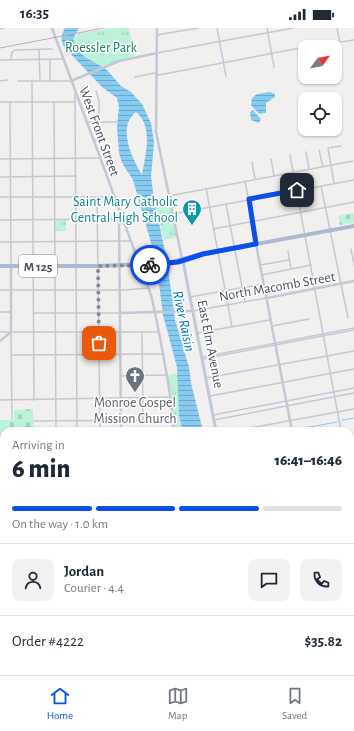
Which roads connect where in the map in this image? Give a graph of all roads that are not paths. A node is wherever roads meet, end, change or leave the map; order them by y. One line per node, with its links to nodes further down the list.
1 (4, 28): 9 (street)
2 (52, 28): 21 (street, West Front Street)
3 (157, 28): 11 (street)
4 (198, 28): 11 (street)
5 (217, 28): 14 (street)
6 (267, 28): 10 (street)
7 (293, 28): 10 (street)
8 (337, 28): 12 (street)
9 (0, 29)
10 (268, 33): 14 (street); 20 (street)
11 (157, 36): 19 (street)
12 (339, 40)
13 (354, 40): 15 (street)
14 (220, 42): 19 (street); 26 (street)
15 (342, 43)
16 (52, 49): 18 (street)
17 (298, 49): 20 (street)
18 (39, 50): 23 (street); 24 (street)
19 (157, 54): 28 (street); 37 (street)
20 (272, 54): 26 (street); 27 (street)
21 (63, 59): 25 (street); 37 (street, West Front Street)
22 (0, 60): 23 (street)
23 (10, 60): 24 (street)
24 (40, 60): 25 (street); 33 (street)
25 (50, 60): 34 (street)
26 (224, 63): 28 (street); 29 (street)
27 (274, 67)
28 (157, 75): 30 (street); 81 (street)
29 (226, 76)
30 (135, 77)
31 (8, 80): 35 (street)
32 (32, 80): 33 (street); 36 (street); 42 (street)
33 (40, 80): 34 (street)
34 (50, 80): 37 (street)
35 (0, 81)
36 (18, 81)
37 (71, 81): 39 (street, West Front Street)
38 (96, 91): 47 (street)
39 (75, 93): 44 (street); 45 (street, West Front Street)
40 (0, 102): 41 (street)
41 (10, 102): 42 (street); 55 (street)
42 (32, 102): 43 (street); 56 (street)
43 (54, 102): 44 (street); 57 (street)
44 (75, 103): 45 (street); 58 (street)
45 (79, 103): 46 (street, West Front Street)
46 (86, 122): 47 (street); 49 (street, West Front Street)
47 (98, 122): 48 (street); 49 (street)
48 (117, 122)
49 (92, 140): 59 (street, West Front Street)
50 (341, 146): 63 (street)
51 (319, 150): 64 (street)
52 (306, 152): 65 (street)
53 (290, 155): 66 (street)
54 (0, 158): 55 (street)
55 (11, 158): 56 (street); 70 (street)
56 (32, 158): 57 (street); 71 (street)
57 (54, 158): 58 (street); 72 (street)
58 (76, 158): 59 (street); 67 (street)
59 (99, 158): 80 (street, West Front Street)
60 (271, 159): 68 (street)
61 (353, 161): 63 (street)
62 (252, 162): 73 (street)
63 (331, 165): 64 (street); 76 (street)
64 (323, 167): 65 (street)
65 (309, 169): 66 (street)
66 (293, 172): 68 (street); 79 (street)
67 (76, 176): 72 (street); 84 (street)
68 (274, 176): 73 (street)
69 (0, 177): 70 (street)
70 (11, 177): 71 (street); 83 (street)
71 (33, 177): 72 (street); 86 (street)
72 (54, 177): 87 (street)
73 (255, 180): 75 (street)
74 (354, 180): 76 (street)
75 (245, 181): 78 (street); 88 (street)
76 (334, 184): 77 (street)
77 (321, 186): 79 (street); 92 (street)
78 (206, 188): 81 (street); 91 (street)
79 (297, 190): 88 (street); 93 (street)
80 (113, 196): 85 (street); 94 (street, West Front Street)
81 (169, 196): 95 (street)
82 (0, 197): 83 (street)
83 (12, 197): 86 (street); 97 (street)
84 (77, 197): 85 (street); 87 (street); 100 (street)
85 (97, 197): 101 (street)
86 (33, 198): 87 (street); 98 (street)
87 (54, 198): 99 (street)
88 (249, 199): 90 (street); 103 (street)
89 (354, 202): 92 (street)
90 (226, 204): 91 (street); 105 (street)
91 (209, 207): 95 (street); 107 (street)
92 (326, 208): 93 (street); 108 (street)
93 (301, 212): 103 (street); 109 (street)
94 (119, 213): 102 (street); 104 (street, West Front Street)
95 (173, 214): 124 (street)
96 (0, 220): 97 (street)
97 (11, 220): 98 (street); 112 (street)
98 (33, 220): 99 (street); 113 (street)
99 (54, 220): 100 (street); 114 (street)
100 (76, 220): 101 (street); 115 (street)
101 (97, 220): 102 (street); 116 (street)
102 (120, 220): 104 (street); 117 (street)
103 (252, 222): 105 (street); 118 (street)
104 (123, 224): 110 (street, West Front Street)
105 (230, 226): 107 (street); 119 (street)
106 (354, 226): 108 (main road)
107 (214, 229): 121 (street)
108 (330, 230): 109 (main road); 140 (street)
109 (305, 235): 118 (main road); 135 (street)
110 (130, 241): 117 (street); 125 (street, West Front Street)
111 (0, 242): 112 (street)
112 (11, 242): 113 (street); 129 (street)
113 (33, 242): 114 (street); 130 (street)
114 (54, 242): 115 (street); 131 (street)
115 (76, 242): 116 (street); 132 (street)
116 (97, 242): 117 (street); 133 (street)
117 (120, 242): 134 (street)
118 (256, 244): 119 (main road); 127 (street)
119 (235, 248): 121 (main road); 141 (street)
120 (351, 249): 126 (street)
121 (218, 251): 124 (main road); 151 (street)
122 (288, 251): 123 (street)
123 (289, 260): 127 (street); 136 (street)
124 (183, 261): 125 (main road, M 125); 152 (main road, East Elm Avenue)
125 (138, 264): 134 (main road, M 125); 142 (street, West Front Street)
126 (354, 264)
127 (260, 265): 137 (street)
128 (0, 266): 129 (main road, M 125)
129 (11, 266): 130 (main road, M 125); 145 (street)
130 (33, 266): 131 (main road, M 125); 146 (street)
131 (55, 266): 132 (main road, M 125); 147 (street)
132 (76, 266): 133 (main road, M 125); 148 (street)
133 (98, 266): 134 (main road, M 125); 149 (street)
134 (119, 266): 150 (street)
135 (311, 266): 136 (street); 143 (street)
136 (291, 269): 137 (street)
137 (262, 274): 139 (street)
138 (354, 281): 140 (street, North Macomb Street)
139 (264, 284): 141 (street); 153 (street)
140 (341, 284): 143 (street, North Macomb Street); 165 (street)
141 (242, 287): 151 (street); 154 (street)
142 (148, 288): 150 (street); 159 (street, West Front Street)
143 (315, 289): 153 (street, North Macomb Street); 181 (street)
144 (0, 290): 145 (street)
145 (11, 290): 146 (street); 158 (street)
146 (33, 290): 147 (street); 160 (street)
147 (54, 290): 148 (street); 161 (street)
148 (76, 290): 149 (street); 162 (street)
149 (98, 290): 150 (street); 163 (street)
150 (120, 290): 164 (street)
151 (224, 290): 152 (street); 155 (street)
152 (190, 296): 156 (main road, East Elm Avenue)
153 (266, 298): 154 (street, North Macomb Street); 167 (street)
154 (245, 302): 155 (street, North Macomb Street)
155 (228, 305): 156 (street, North Macomb Street); 169 (street)
156 (193, 311): 159 (street, North Macomb Street); 180 (main road, East Elm Avenue)
157 (0, 312): 158 (street)
158 (11, 312): 172 (street)
159 (156, 312): 164 (street, North Macomb Street); 178 (street, West Front Street)
160 (34, 313): 161 (street); 173 (street)
161 (55, 313): 162 (street); 179 (street)
162 (76, 313): 163 (street); 174 (street)
163 (98, 313): 164 (street); 175 (street)
164 (120, 313): 176 (street)
165 (348, 318)
166 (309, 319): 168 (street)
167 (271, 320): 168 (street); 169 (street)
168 (272, 326): 183 (street)
169 (232, 327): 180 (street)
170 (354, 329): 181 (street)
171 (0, 332): 172 (street)
172 (11, 332): 173 (street); 182 (street); 185 (street)
173 (34, 332): 179 (street); 191 (street)
174 (76, 332): 175 (street); 179 (street); 192 (street)
175 (99, 332): 176 (street); 187 (street)
176 (120, 332): 177 (street); 188 (street)
177 (142, 332): 178 (street); 189 (street)
178 (160, 332): 190 (street, West Front Street)
179 (55, 333): 186 (street)
180 (197, 334): 194 (main road, East Elm Avenue)
181 (324, 335): 183 (street); 193 (street)
182 (0, 341)
183 (275, 344): 194 (street); 195 (street)
184 (354, 350): 193 (street)
185 (12, 354): 191 (street); 216 (street)
186 (55, 354): 191 (street); 192 (street); 213 (street)
187 (99, 354): 188 (street); 192 (street); 210 (street)
188 (120, 354): 189 (street); 199 (street)
189 (143, 354): 190 (street); 200 (street)
190 (163, 354): 198 (street, West Front Street)
191 (34, 355): 217 (street)
192 (77, 355): 214 (street)
193 (328, 355): 195 (street); 197 (street)
194 (202, 358): 201 (main road, East Elm Avenue)
195 (279, 365): 201 (street); 202 (street)
196 (354, 369): 197 (street)
197 (331, 373): 202 (street); 204 (street)
198 (167, 375): 200 (street); 208 (street, West Front Street)
199 (120, 376): 200 (street); 211 (street)
200 (143, 376): 212 (street)
201 (206, 378): 206 (main road, East Elm Avenue)
202 (283, 383): 206 (street); 218 (street)
203 (354, 388): 204 (street)
204 (335, 392): 207 (street); 209 (street)
205 (354, 393): 207 (street)
206 (210, 396): 226 (main road, East Elm Avenue)
207 (336, 396): 219 (street); 225 (street)
208 (170, 397): 212 (street); 231 (street, West Front Street)
209 (310, 397): 218 (street); 219 (street)
210 (99, 398): 211 (street); 214 (street); 236 (street)
211 (121, 398): 212 (street); 229 (street)
212 (143, 398): 230 (street)
213 (55, 399): 214 (street); 217 (street); 234 (street)
214 (77, 399): 235 (street)
215 (0, 400): 216 (street)
216 (12, 400): 217 (street); 228 (street)
217 (34, 400)
218 (286, 401): 220 (street); 221 (street)
219 (311, 401): 221 (street)
220 (259, 406): 223 (street); 224 (street)
221 (287, 406): 224 (street); 237 (street)
222 (354, 409): 225 (street)
223 (235, 411): 226 (street); 227 (street)
224 (260, 411): 227 (street)
225 (338, 412): 237 (street); 246 (street)
226 (213, 415): 232 (main road, East Elm Avenue)
227 (235, 416): 232 (street)
228 (12, 419)
229 (121, 420): 230 (street); 236 (street); 241 (street)
230 (143, 420): 231 (street)
231 (174, 420): 242 (street, West Front Street)
232 (214, 420): 243 (main road, East Elm Avenue)
233 (34, 421): 234 (street)
234 (56, 421): 235 (street); 238 (street)
235 (77, 421): 236 (street); 239 (street)
236 (100, 421): 240 (street)
237 (290, 421): 244 (street); 245 (street)
238 (56, 427)
239 (77, 427)
240 (100, 427)
241 (121, 427)
242 (173, 427)
243 (215, 427)
244 (256, 427)
245 (291, 427)
246 (341, 427)

